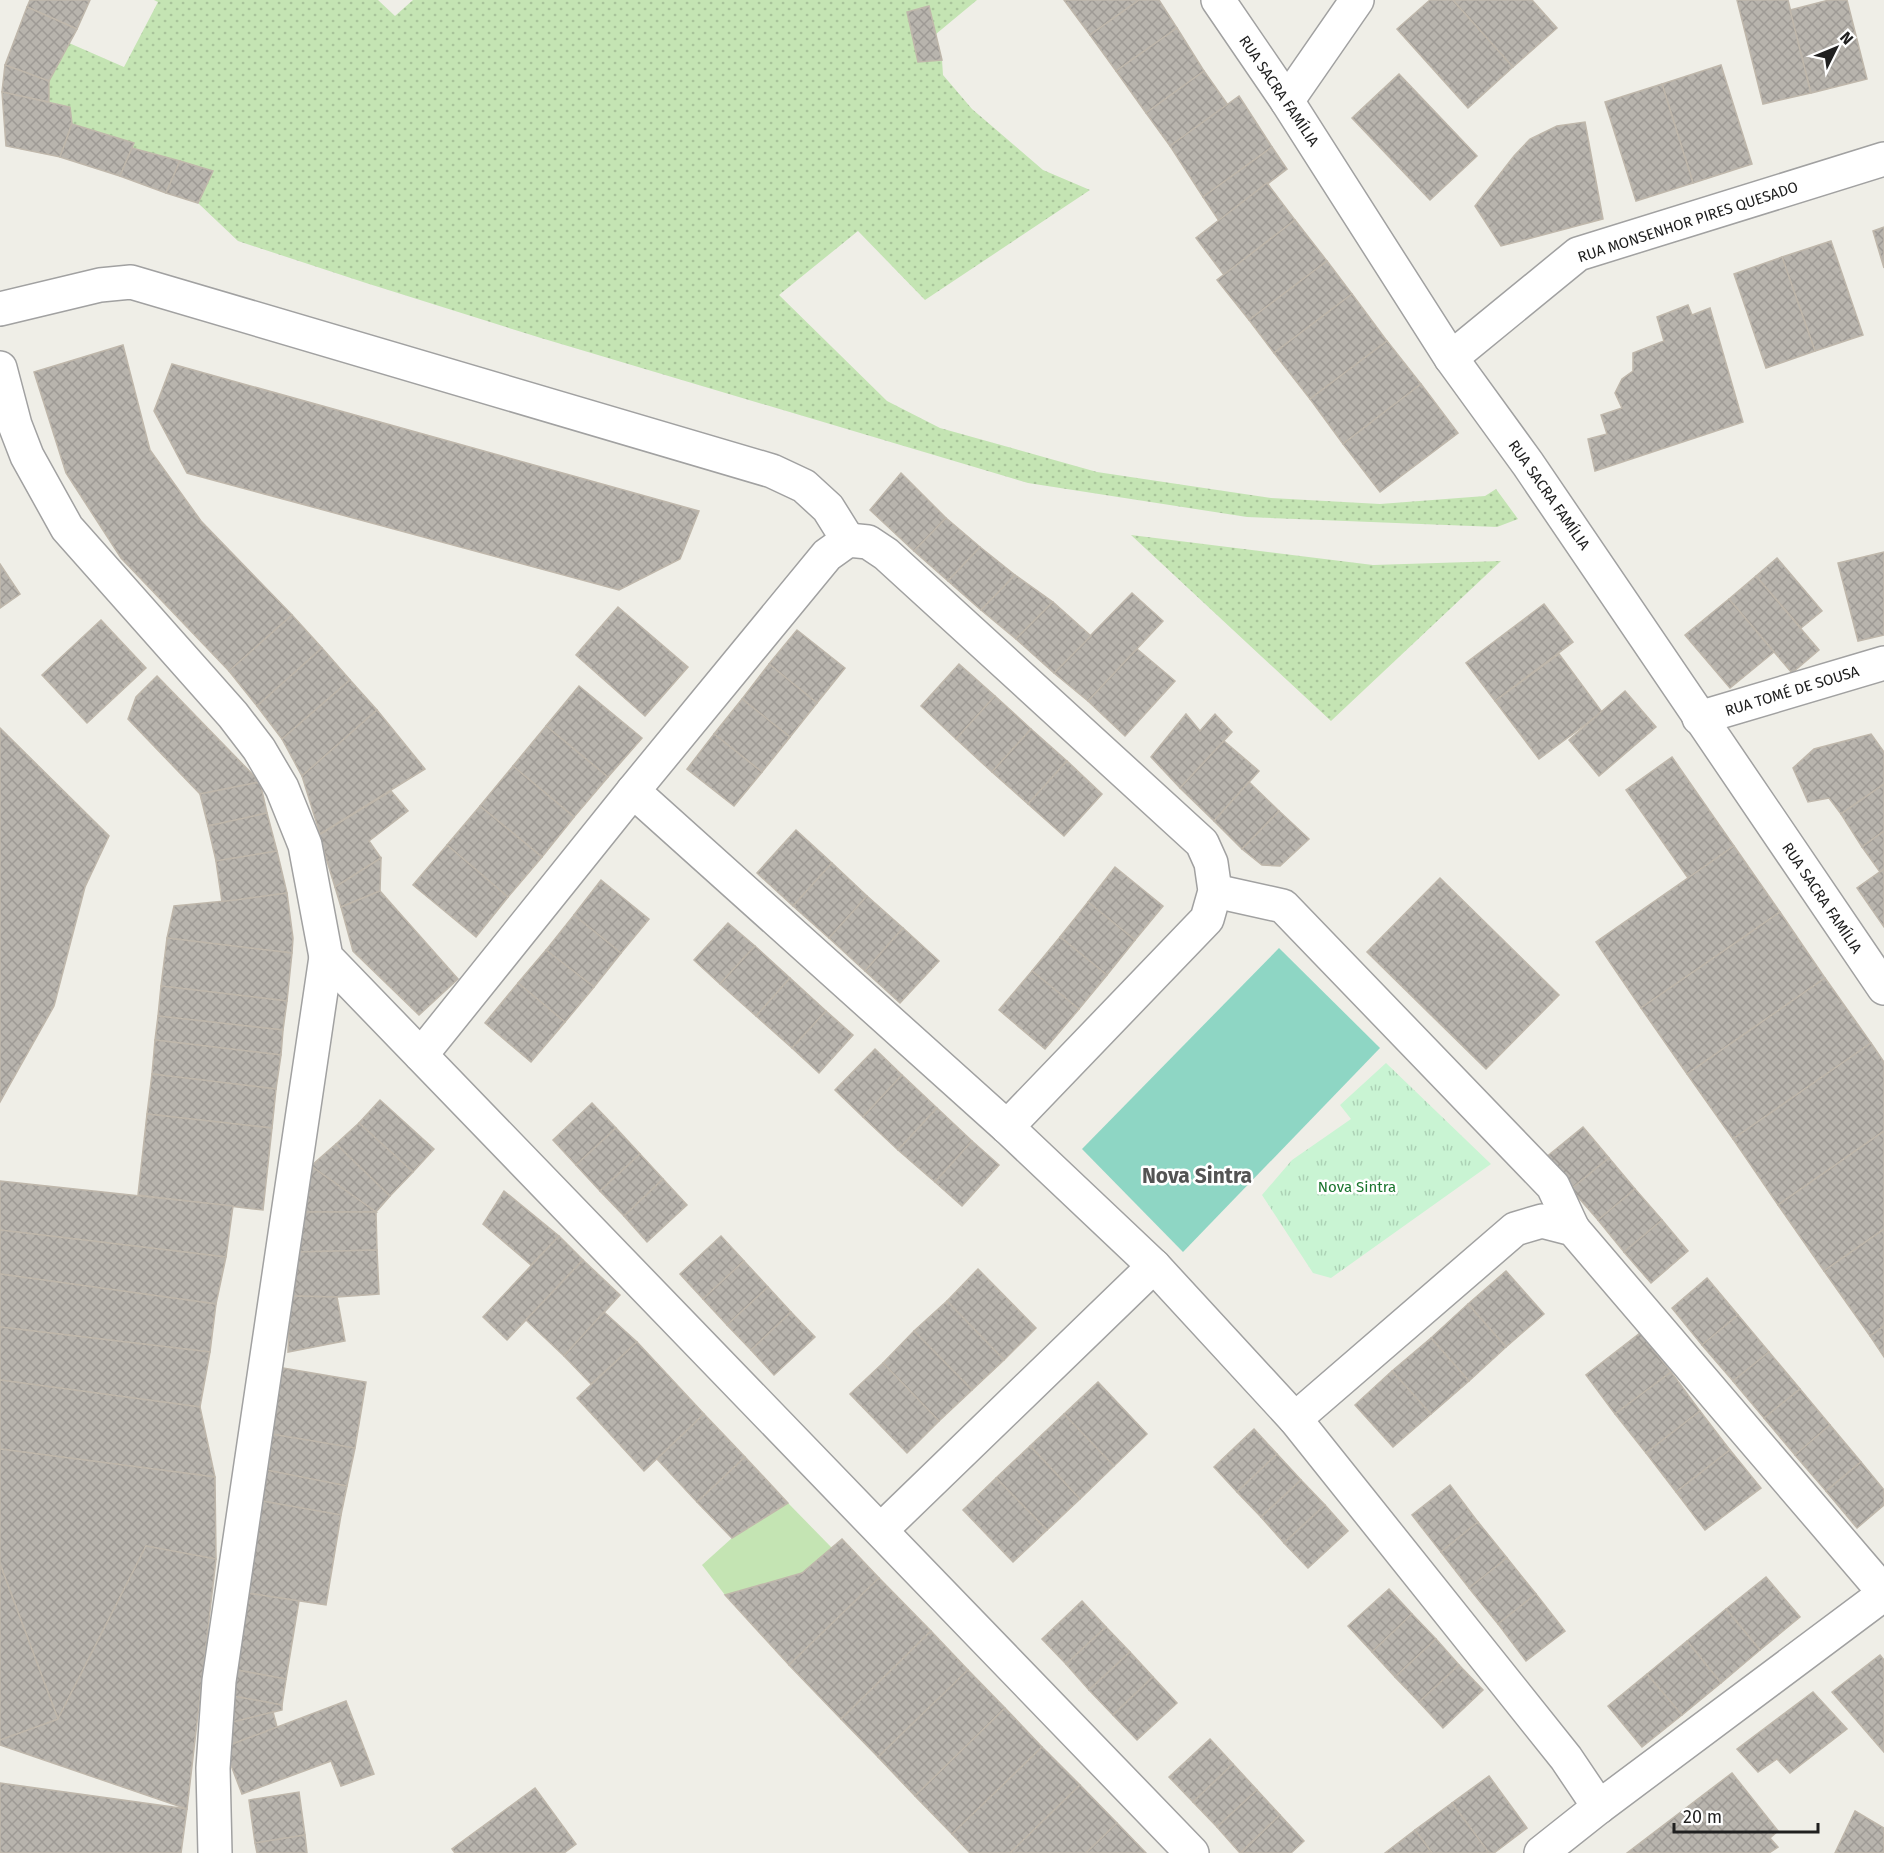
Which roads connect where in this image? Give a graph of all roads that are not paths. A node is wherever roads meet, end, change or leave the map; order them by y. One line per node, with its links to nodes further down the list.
1 (1218, 0): 3 (street, RUA SACRA FAMÍLIA)
2 (1357, 0): 3 (street)
3 (1287, 101): 6 (street, RUA SACRA FAMÍLIA)
4 (1884, 159): 6 (street, RUA MONSENHOR PIRES QUESADO)
5 (0, 309): 8 (street)
6 (1451, 358): 10 (street, RUA SACRA FAMÍLIA)
7 (2, 379): 13 (street)
8 (848, 540): 11 (street); 12 (street)
9 (1884, 663): 10 (street, RUA TOMÉ DE SOUSA)
10 (1700, 718): 14 (street, RUA SACRA FAMÍLIA)
11 (633, 791): 15 (street); 16 (street)
12 (1215, 891): 16 (street); 17 (street)
13 (327, 957): 15 (street); 23 (street)
14 (1884, 988)
15 (420, 1055): 20 (street)
16 (1007, 1128): 18 (street)
17 (1573, 1229): 19 (street); 21 (street)
18 (1154, 1266): 19 (street); 20 (street)
19 (1295, 1419): 22 (street)
20 (881, 1530): 24 (street)
21 (1884, 1593): 22 (street)
22 (1599, 1807): 25 (street)
23 (215, 1853)
24 (1192, 1853)
25 (1541, 1853)

